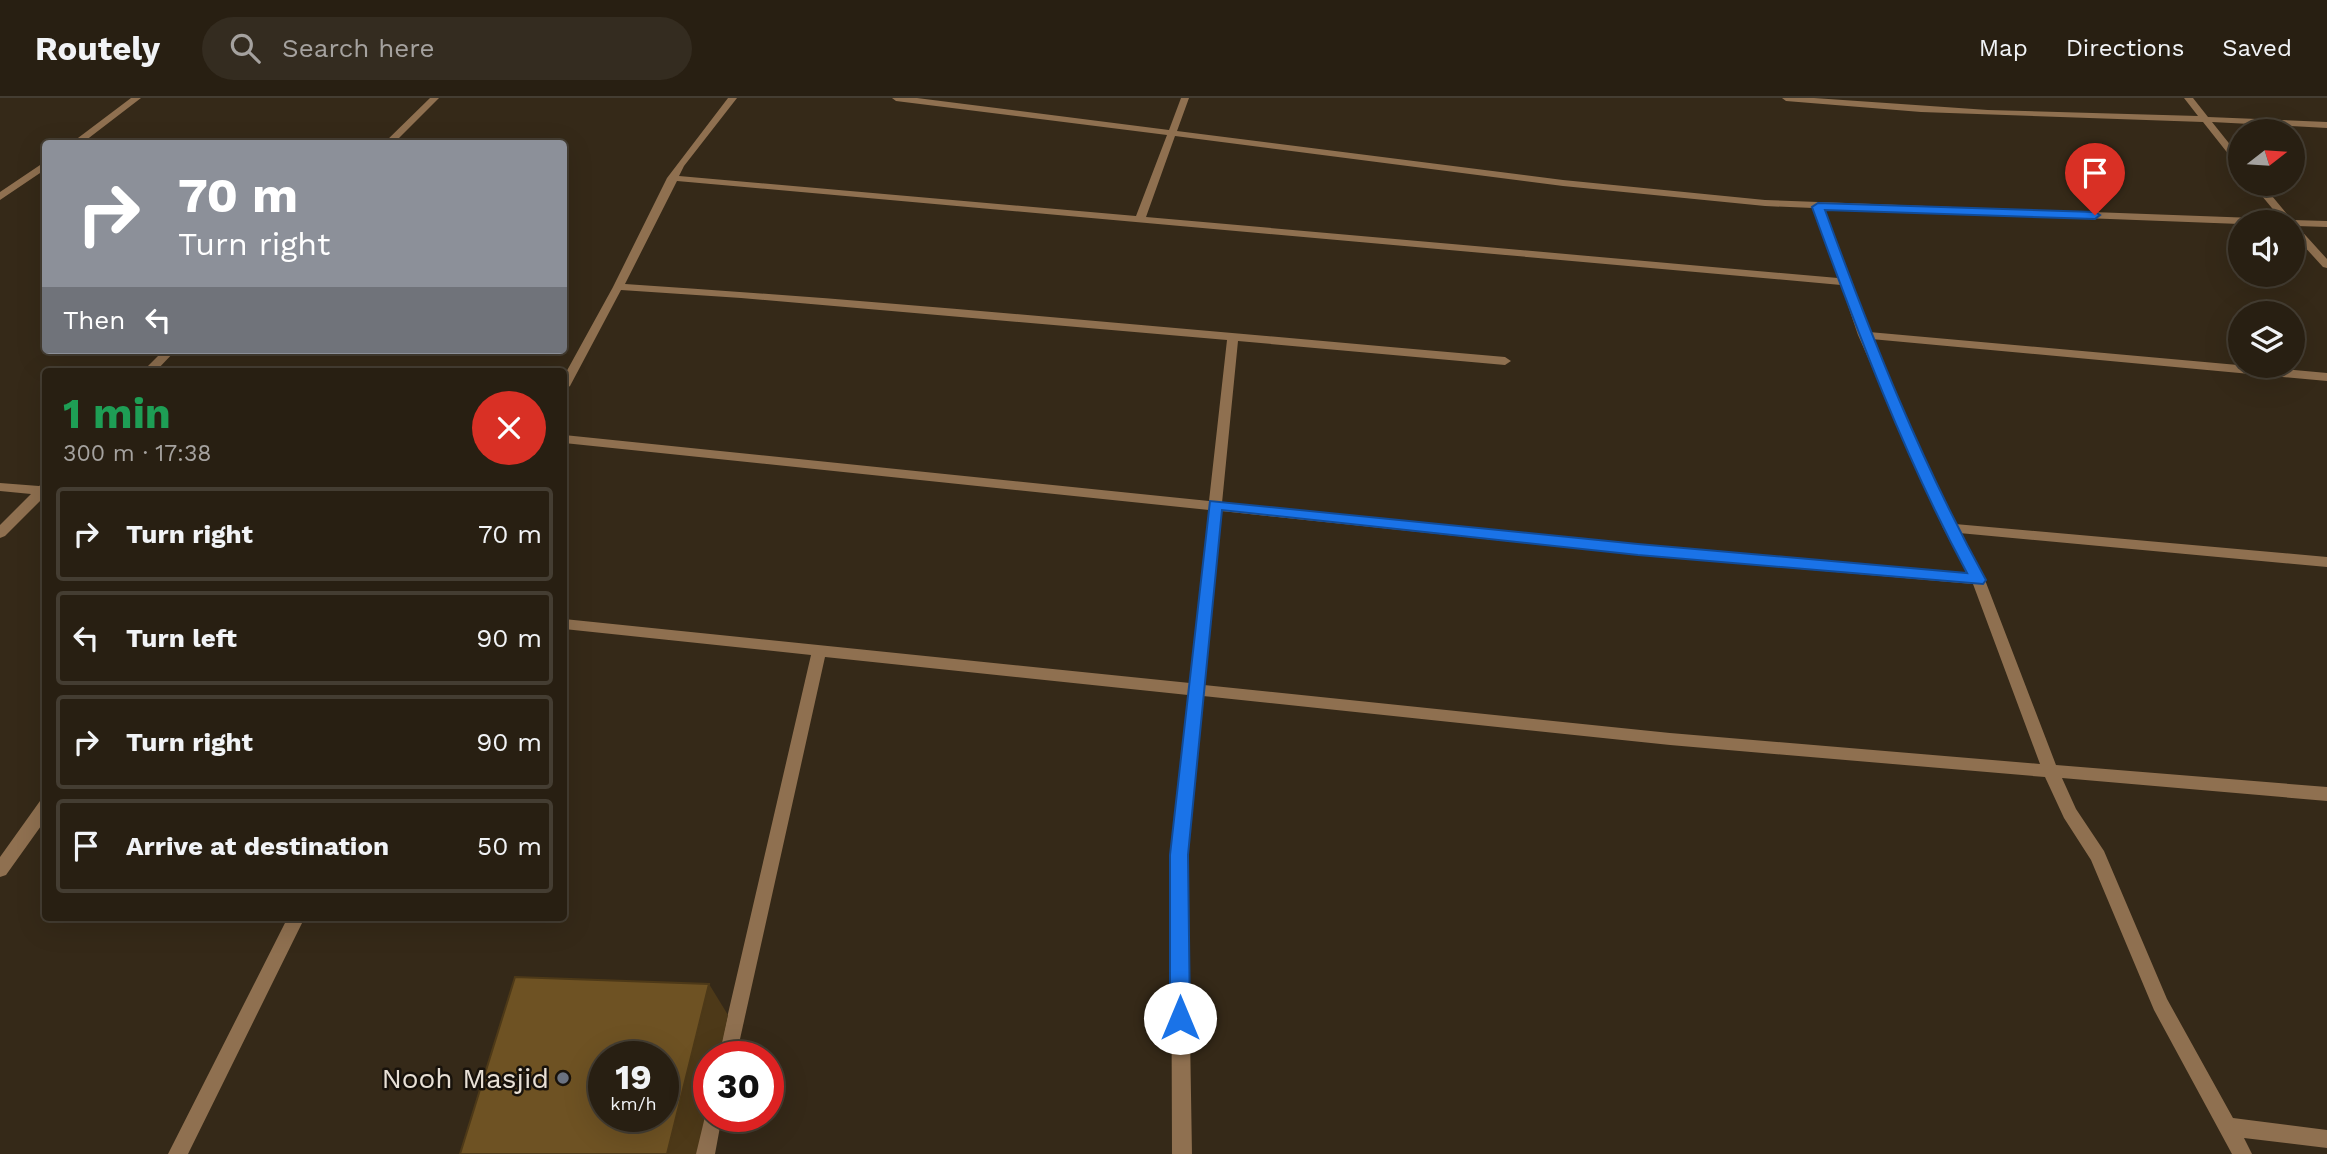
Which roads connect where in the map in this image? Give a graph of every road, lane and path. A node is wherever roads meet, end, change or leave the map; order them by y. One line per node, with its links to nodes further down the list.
1 (137, 98): 11 (street)
2 (435, 98): 12 (street)
3 (733, 98): 15 (street)
4 (896, 98): 10 (street)
5 (1185, 98): 10 (street)
6 (1786, 98): 8 (street)
7 (2188, 98): 8 (street)
8 (2202, 118): 9 (street); 13 (street)
9 (2327, 125)
10 (1171, 135): 18 (street); 20 (street)
11 (79, 140)
12 (391, 140)
13 (2228, 149)
14 (42, 167): 17 (street)
15 (672, 178): 20 (street); 27 (street)
16 (2267, 196): 19 (street)
17 (0, 197)
18 (1818, 207): 21 (street); 26 (street)
19 (2279, 210)
20 (1140, 219): 26 (street)
21 (2228, 221)
22 (2305, 223): 23 (street)
23 (2327, 223)
24 (2305, 240): 25 (street)
25 (2327, 265)
26 (1845, 282): 28 (street)
27 (618, 288): 29 (street); 34 (street)
28 (1864, 335): 33 (street); 40 (street)
29 (1233, 337): 31 (street); 39 (street)
30 (166, 354): 32 (street)
31 (1504, 361)
32 (152, 368)
33 (2327, 377)
34 (567, 381)
35 (567, 439): 39 (street)
36 (0, 487): 37 (street)
37 (42, 489)
38 (42, 491): 41 (street)
39 (1216, 504): 43 (street); 46 (street)
40 (1950, 528): 42 (street); 43 (street)
41 (0, 533)
42 (2327, 562)
43 (1978, 580): 47 (street)
44 (567, 624): 45 (street)
45 (819, 650): 46 (street); 52 (street)
46 (1196, 689): 47 (street); 58 (street)
47 (2050, 770): 48 (street); 53 (street)
48 (2327, 794)
49 (39, 824): 50 (street)
50 (0, 870)
51 (296, 921): 56 (street)
52 (731, 1041)
53 (2229, 1127): 55 (street); 59 (street)
54 (710, 1132): 57 (street)
55 (2327, 1139)
56 (178, 1154)
57 (705, 1154)
58 (1182, 1154)
59 (2242, 1154)

